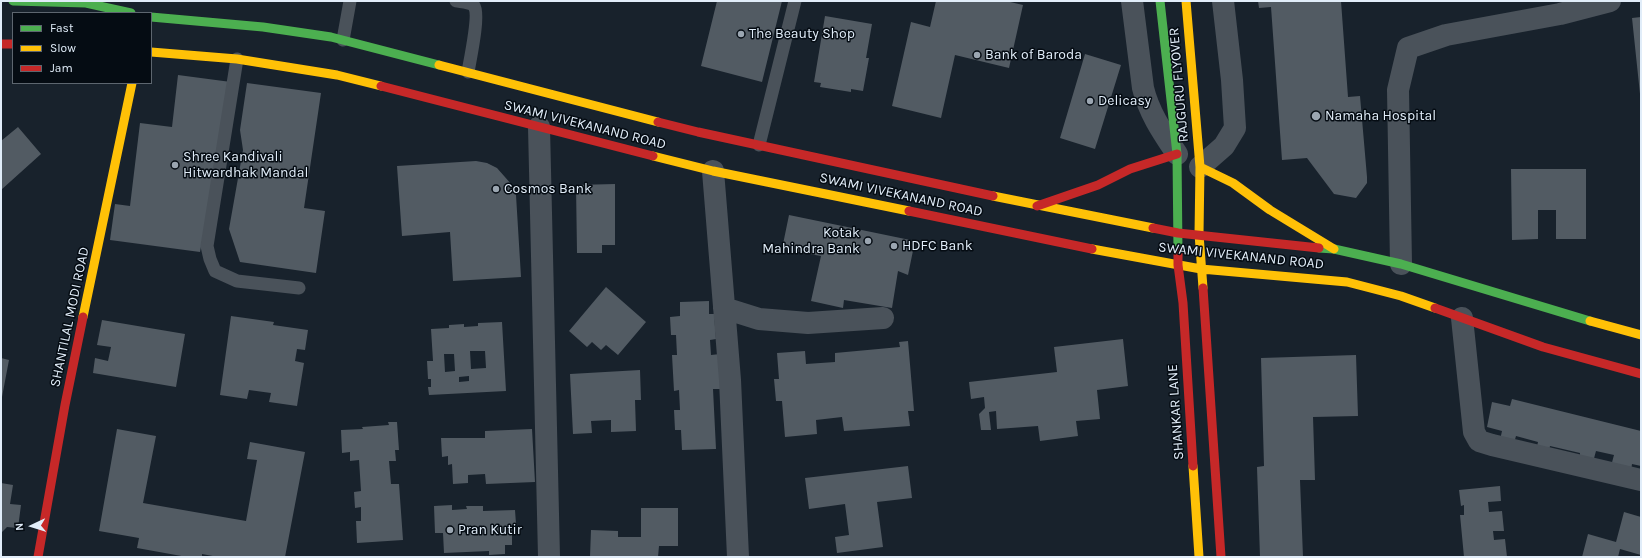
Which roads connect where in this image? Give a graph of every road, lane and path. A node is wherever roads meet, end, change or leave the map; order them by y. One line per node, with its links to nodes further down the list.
1 (13, 1): 10 (main road)
2 (350, 1): 13 (lane)
3 (456, 1): 18 (lane)
4 (794, 1): 21 (lane)
5 (1132, 1): 22 (street)
6 (1160, 1): 22 (main road, RAJGURU FLYOVER)
7 (1186, 1): 23 (main road, RAJGURU FLYOVER)
8 (1223, 1): 23 (street)
9 (1610, 1): 29 (street)
10 (86, 2): 11 (main road)
11 (128, 12)
12 (152, 17): 13 (main road, SWAMI VIVEKANAND ROAD)
13 (343, 40): 18 (main road, SWAMI VIVEKANAND ROAD)
14 (1, 44): 15 (main road)
15 (12, 44)
16 (152, 52): 17 (main road, SWAMI VIVEKANAND ROAD)
17 (237, 59): 20 (main road, SWAMI VIVEKANAND ROAD); 32 (lane)
18 (468, 72): 21 (main road, SWAMI VIVEKANAND ROAD)
19 (132, 84): 39 (main road, SHANTILAL MODI ROAD)
20 (539, 127): 24 (main road, SWAMI VIVEKANAND ROAD); 40 (street)
21 (759, 145): 25 (main road, SWAMI VIVEKANAND ROAD)
22 (1177, 154): 25 (main road); 26 (main road, RAJGURU FLYOVER)
23 (1200, 168): 27 (main road, RAJGURU FLYOVER); 28 (main road)
24 (713, 171): 30 (main road, SWAMI VIVEKANAND ROAD); 33 (street)
25 (1037, 206): 26 (main road, SWAMI VIVEKANAND ROAD)
26 (1178, 233): 27 (main road, SWAMI VIVEKANAND ROAD); 30 (main road, SHANKAR LANE)
27 (1199, 234): 28 (main road, SWAMI VIVEKANAND ROAD); 31 (main road, RAJGURU FLYOVER)
28 (1334, 249): 29 (main road, SWAMI VIVEKANAND ROAD)
29 (1401, 264): 36 (main road, SWAMI VIVEKANAND ROAD)
30 (1178, 265): 31 (main road, SWAMI VIVEKANAND ROAD); 42 (main road, SHANKAR LANE)
31 (1201, 269): 35 (main road, SWAMI VIVEKANAND ROAD); 43 (main road)
32 (299, 288)
33 (724, 308): 34 (street); 41 (street)
34 (883, 318)
35 (1462, 318): 37 (main road, SWAMI VIVEKANAND ROAD); 38 (street)
36 (1641, 335)
37 (1641, 374)
38 (1641, 480)
39 (38, 557)
40 (549, 557)
41 (738, 557)
42 (1199, 557)
43 (1221, 557)

